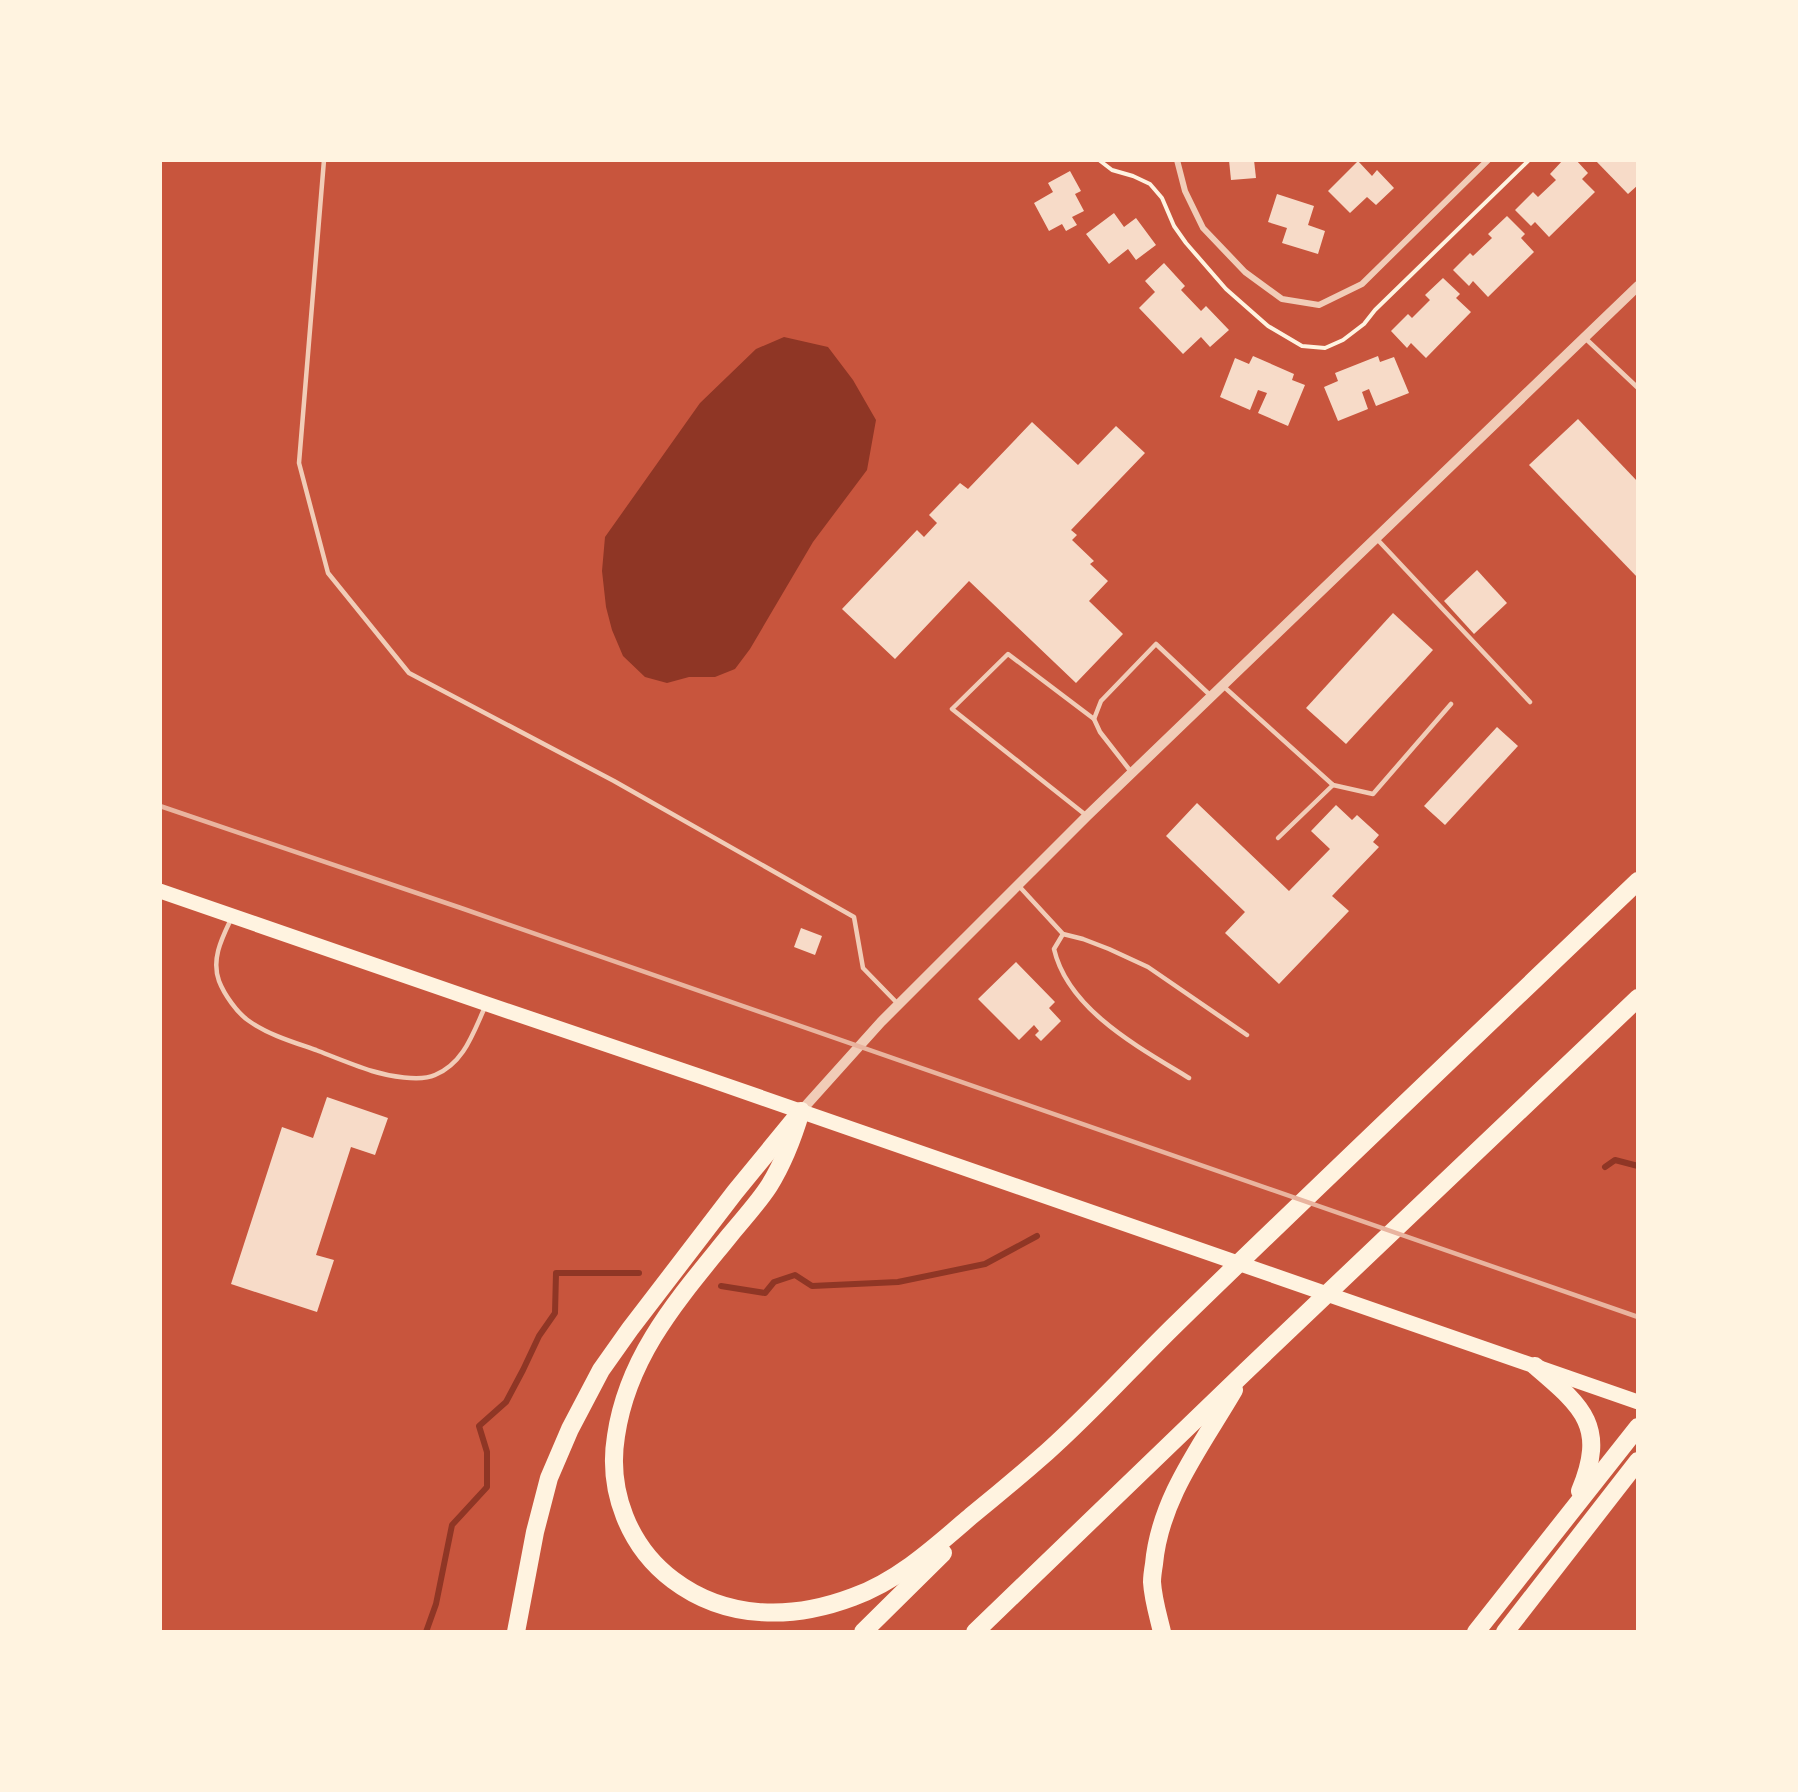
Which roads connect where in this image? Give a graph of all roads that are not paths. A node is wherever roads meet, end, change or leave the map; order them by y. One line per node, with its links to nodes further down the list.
1 (324, 160): 24 (lane)
2 (1177, 160): 3 (street)
3 (1488, 160)
4 (1638, 286): 5 (street)
5 (1584, 337): 6 (lane); 7 (street)
6 (1638, 388)
7 (1376, 538): 8 (street); 10 (lane)
8 (1222, 685): 9 (street); 14 (lane)
9 (1211, 696): 12 (lane); 13 (street)
10 (1530, 702)
11 (1451, 704): 14 (lane)
12 (1094, 719): 13 (lane); 15 (lane)
13 (1132, 773): 15 (street)
14 (1333, 785): 16 (lane)
15 (1087, 816): 18 (street)
16 (1278, 838)
17 (1638, 881): 32 (highway)
18 (1018, 885): 21 (lane); 24 (street)
19 (160, 891): 20 (main road)
20 (233, 916): 23 (main road); 23 (lane)
21 (1063, 934): 25 (lane); 26 (lane)
22 (1638, 998): 29 (highway)
23 (487, 1004): 27 (main road)
24 (899, 1005): 27 (street)
25 (1247, 1035)
26 (1189, 1078)
27 (801, 1111): 28 (main road); 32 (highway); 35 (highway)
28 (1535, 1366): 30 (main road); 34 (highway)
29 (1246, 1371): 37 (highway); 38 (highway)
30 (1638, 1402)
31 (1638, 1426): 34 (highway)
32 (1050, 1450): 36 (highway)
33 (1638, 1461): 40 (highway)
34 (1568, 1514): 39 (highway)
35 (516, 1632)
36 (863, 1632)
37 (975, 1632)
38 (1162, 1632)
39 (1476, 1632)
40 (1505, 1632)

